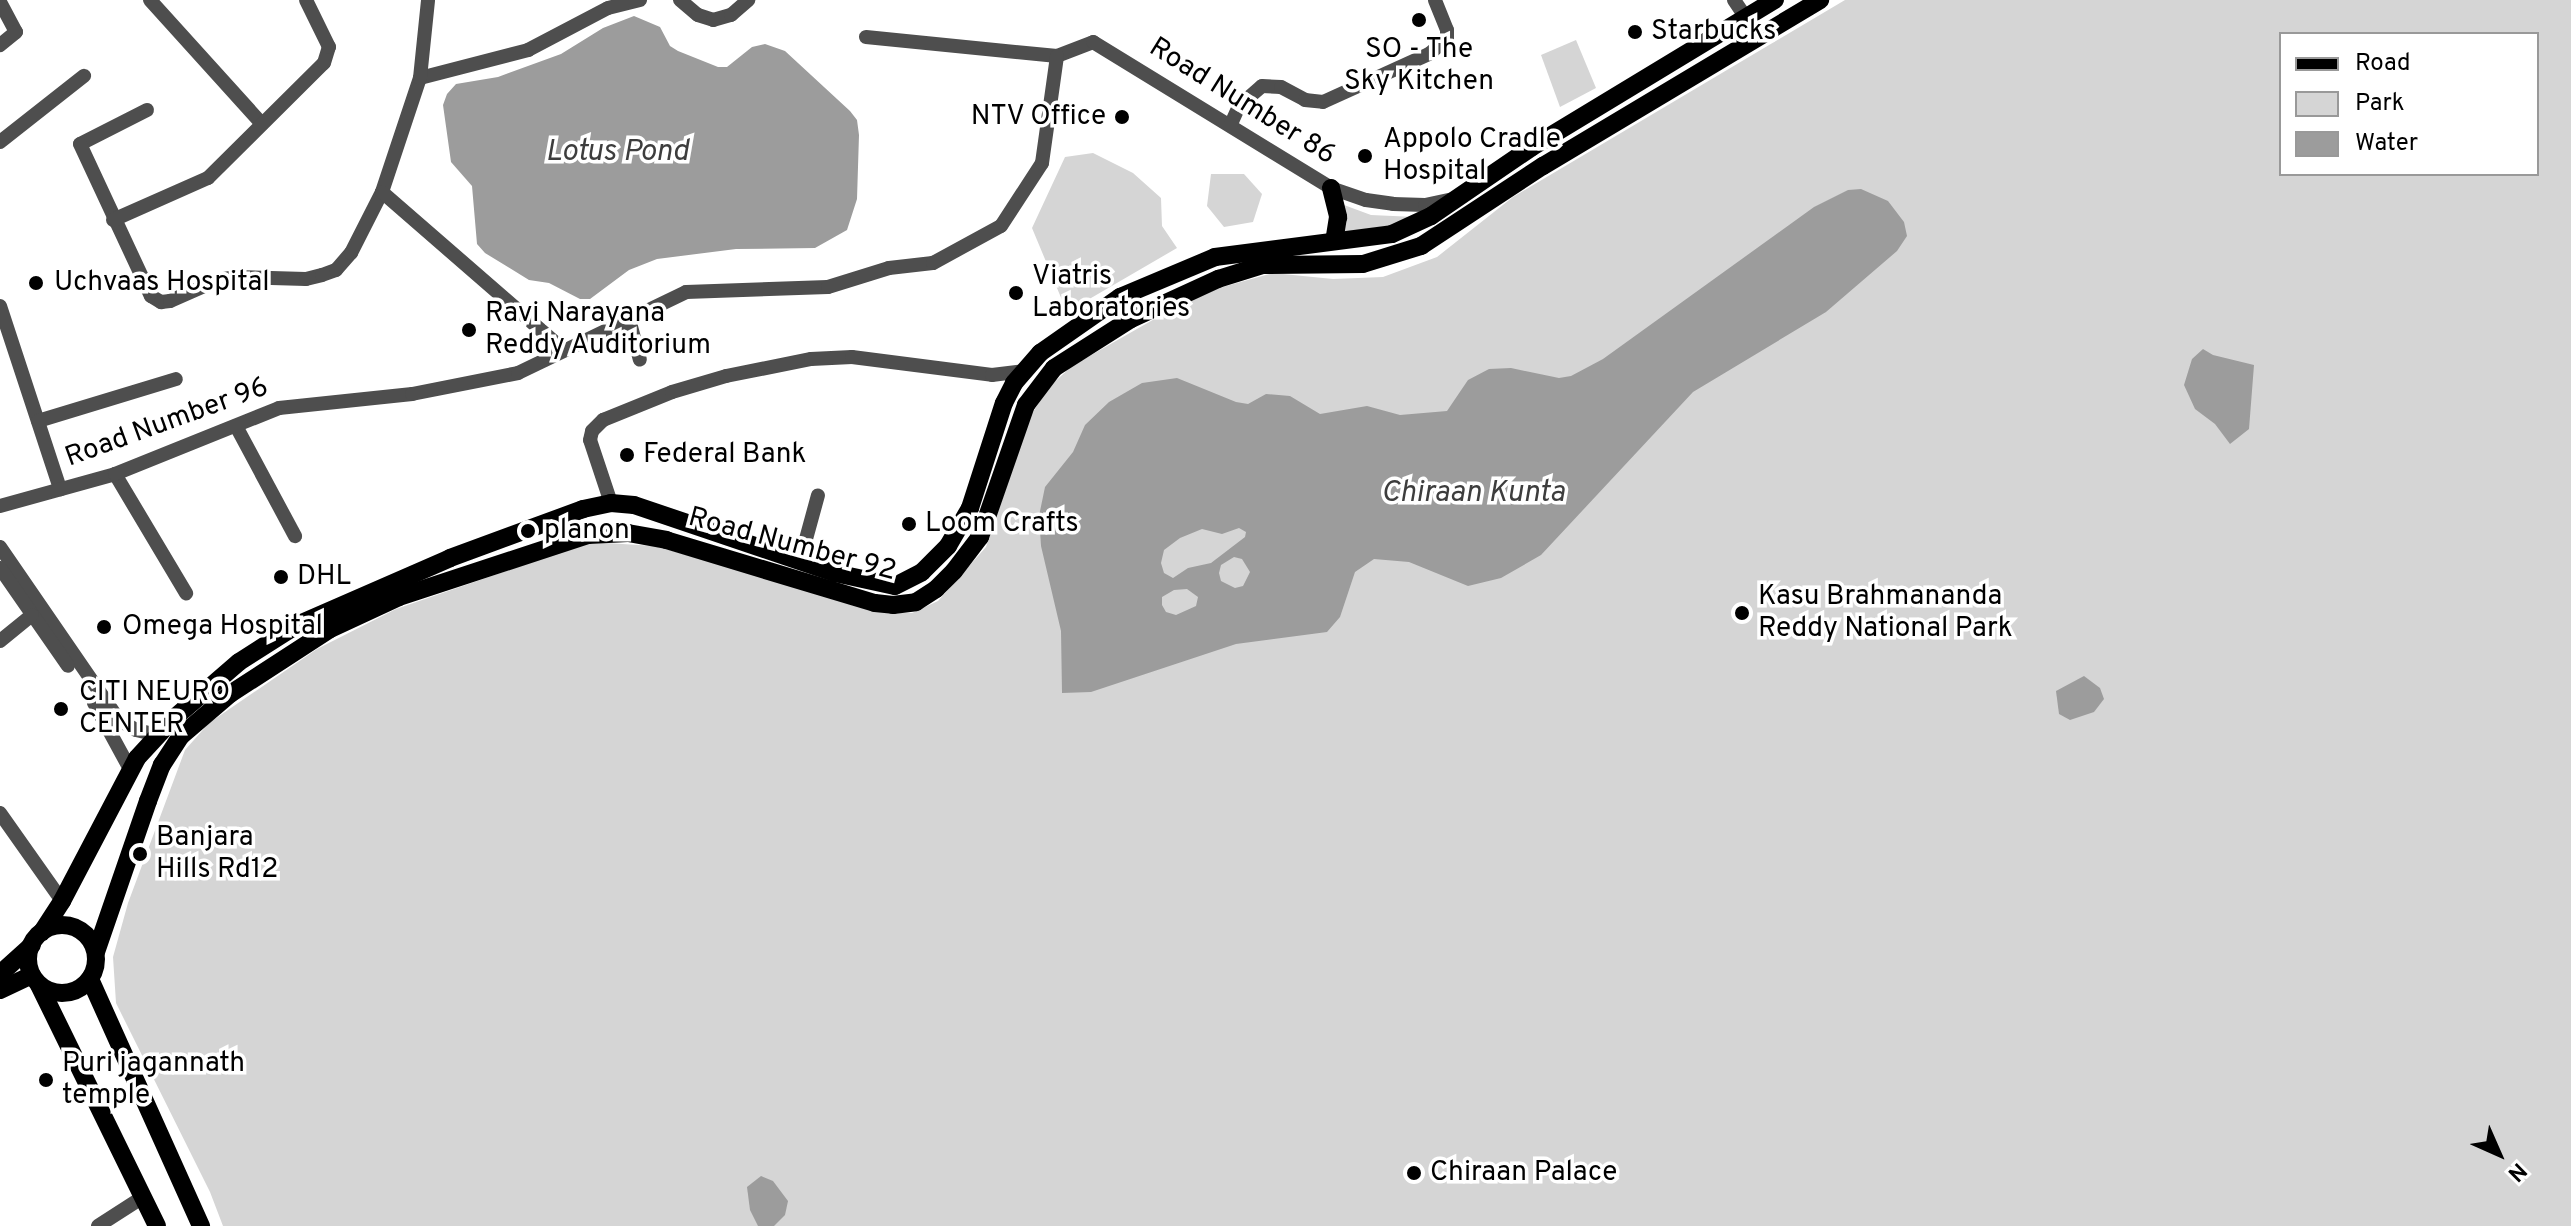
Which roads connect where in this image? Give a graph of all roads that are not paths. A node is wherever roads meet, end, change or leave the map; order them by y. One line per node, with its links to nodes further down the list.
1 (150, 0): 20 (street)
2 (306, 0): 20 (street)
3 (428, 0): 18 (street)
4 (640, 0): 18 (street)
5 (680, 0): 6 (street)
6 (748, 0)
7 (1435, 0): 21 (street)
8 (1734, 0): 12 (street)
9 (1820, 0): 13 (main road, Road Number 92)
10 (1773, 1): 12 (main road, Road Number 92); 13 (main road)
11 (0, 2): 15 (street)
12 (1746, 18): 25 (main road, Road Number 92)
13 (1784, 20): 48 (main road, Road Number 92)
14 (866, 37): 16 (street)
15 (0, 45)
16 (1057, 56): 21 (street, Road Number 86); 29 (street, Road Number 96)
17 (84, 76): 22 (street)
18 (420, 78): 24 (street)
19 (147, 110): 26 (street)
20 (262, 124): 26 (street)
21 (1231, 124): 23 (street, Road Number 86)
22 (0, 142)
23 (1331, 188): 25 (street, Road Number 86); 27 (main road)
24 (382, 192): 26 (street); 30 (street)
25 (1454, 200): 27 (main road, Road Number 92)
26 (113, 220)
27 (1334, 241): 32 (main road, Road Number 92)
28 (0, 306): 36 (street)
29 (629, 319): 30 (street, Road Number 96); 31 (street)
30 (564, 350): 37 (street, Road Number 96)
31 (640, 360)
32 (1024, 371): 33 (street); 35 (main road, Road Number 92)
33 (992, 375): 35 (street); 41 (street)
34 (176, 379): 36 (street)
35 (1004, 403): 46 (main road, Road Number 92)
36 (38, 421): 39 (street)
37 (236, 426): 38 (street, Road Number 96); 43 (street)
38 (115, 474): 39 (street, Road Number 96); 49 (street)
39 (60, 489): 42 (street, Road Number 96)
40 (818, 495): 46 (street)
41 (611, 503): 45 (main road, Road Number 92); 46 (main road, Road Number 92)
42 (0, 506)
43 (295, 536)
44 (0, 547): 54 (street)
45 (450, 558): 48 (main road); 52 (main road, Road Number 92)
46 (800, 561)
47 (0, 568): 50 (street)
48 (456, 577): 53 (main road, Road Number 92)
49 (186, 593)
50 (32, 615): 51 (street); 55 (street)
51 (0, 641)
52 (239, 662): 53 (main road); 54 (main road, Road Number 92)
53 (251, 680): 59 (main road, Road Number 92)
54 (158, 735): 55 (main road, Road Number 92)
55 (130, 769): 57 (main road, Road Number 92)
56 (0, 813): 57 (street)
57 (62, 901): 58 (main road, Road Number 92)
58 (37, 938): 59 (main road); 60 (main road, Road Number 92); 62 (main road)
59 (96, 952): 61 (main road)
60 (0, 974)
61 (90, 979): 62 (main road); 67 (main road)
62 (36, 980): 63 (main road); 64 (main road)
63 (0, 990)
64 (143, 1197): 65 (street); 66 (main road)
65 (98, 1226)
66 (157, 1226)
67 (201, 1226)

